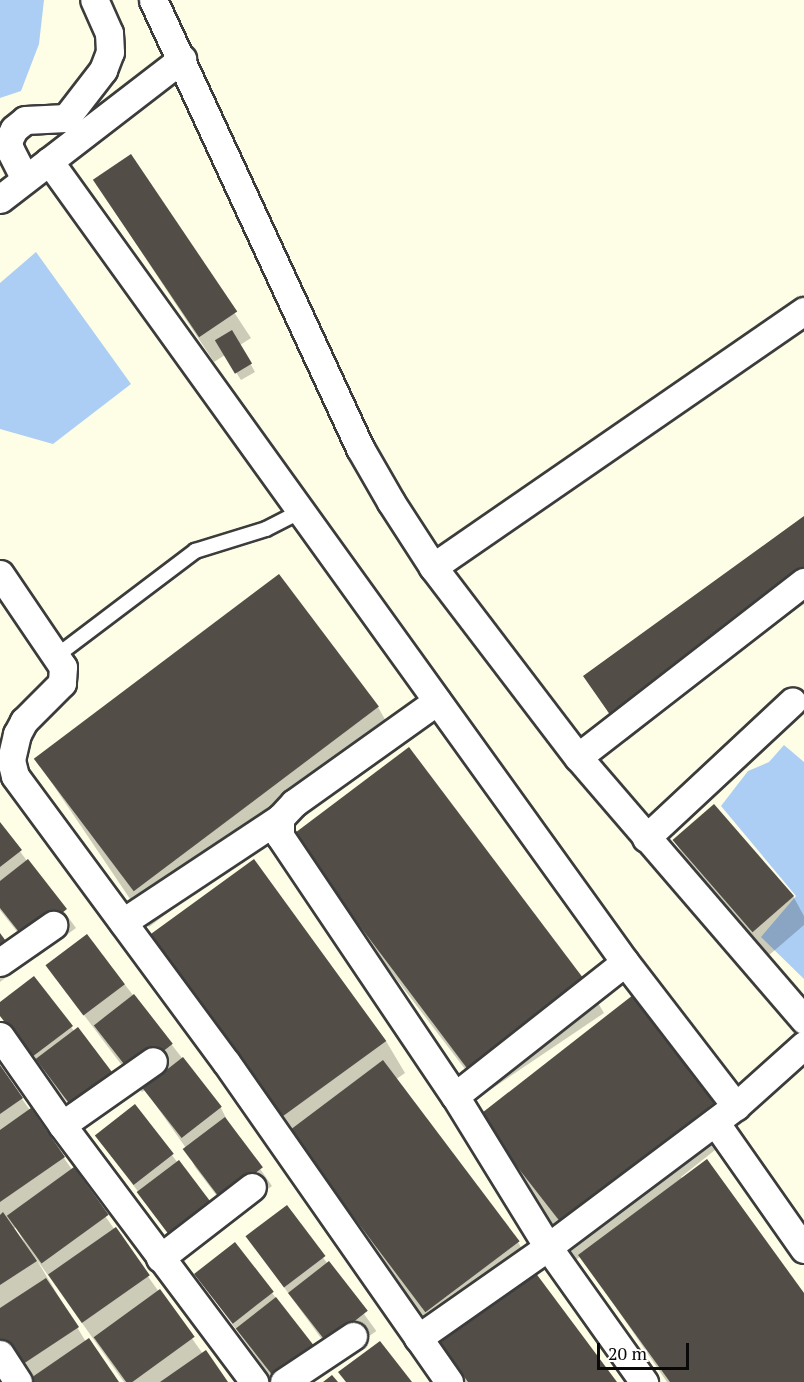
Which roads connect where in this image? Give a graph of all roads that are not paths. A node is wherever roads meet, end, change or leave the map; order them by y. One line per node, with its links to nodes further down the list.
1 (94, 0): 4 (street)
2 (153, 0): 3 (street)
3 (182, 59): 4 (street); 10 (street)
4 (72, 128): 5 (street); 6 (street)
5 (49, 161): 6 (street); 9 (street)
6 (25, 180): 7 (street)
7 (0, 199)
8 (804, 311): 10 (street)
9 (301, 511): 13 (lane); 14 (street)
10 (433, 567): 16 (street)
11 (0, 574): 13 (street)
12 (804, 582): 16 (street)
13 (58, 654): 19 (street)
14 (437, 700): 17 (street); 22 (street)
15 (792, 702): 18 (street)
16 (578, 757): 18 (street)
17 (280, 818): 19 (street); 27 (street)
18 (646, 838): 23 (street)
19 (123, 922): 35 (street)
20 (53, 925): 21 (street)
21 (0, 962)
22 (625, 962): 27 (street); 28 (street)
23 (804, 1020)
24 (0, 1035): 29 (street)
25 (804, 1045): 28 (street)
26 (153, 1061): 29 (street)
27 (455, 1096): 31 (street)
28 (725, 1114): 31 (street); 32 (street)
29 (62, 1125): 33 (street)
30 (252, 1187): 33 (street)
31 (548, 1247): 35 (street); 41 (street)
32 (804, 1248)
33 (160, 1257): 38 (street)
34 (353, 1336): 39 (street)
35 (418, 1338): 40 (street)
36 (0, 1354): 37 (street)
37 (18, 1382)
38 (254, 1382)
39 (284, 1382)
40 (449, 1382)
41 (644, 1382)

